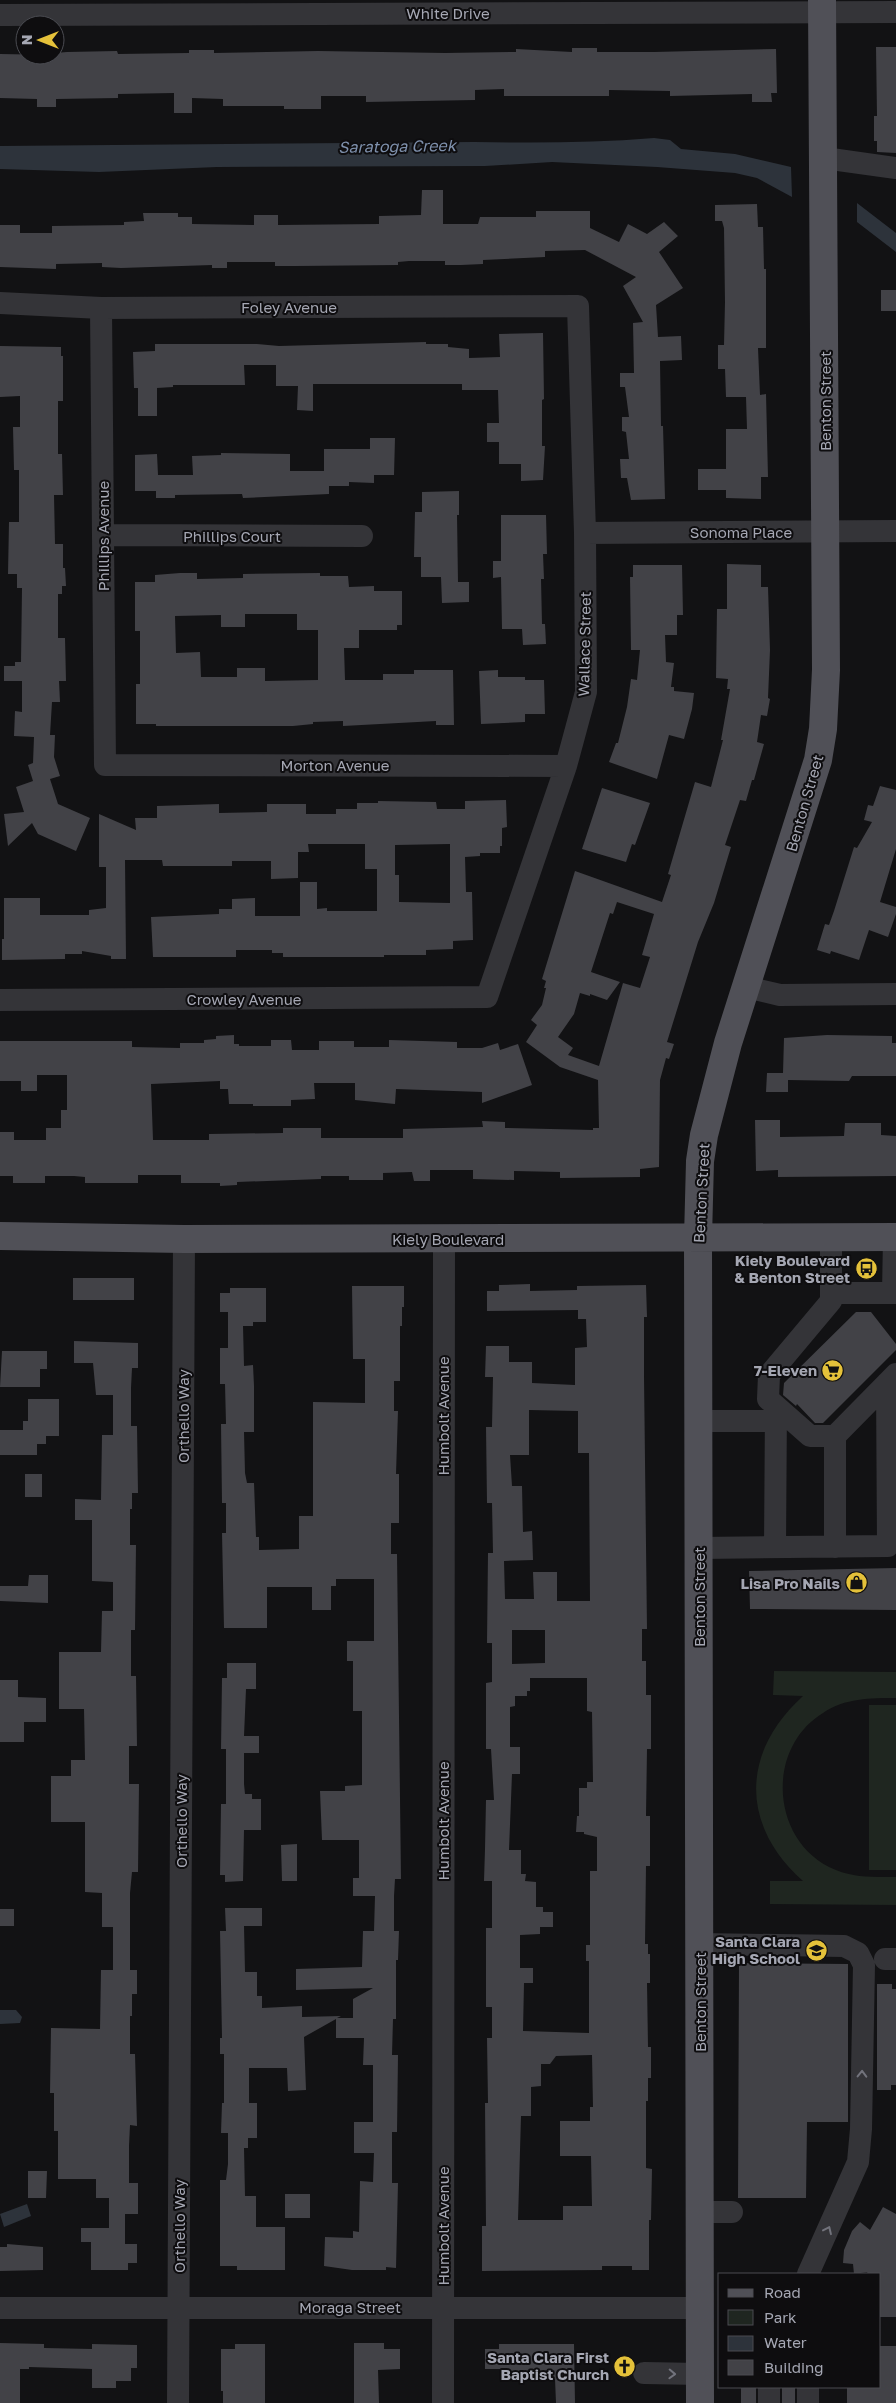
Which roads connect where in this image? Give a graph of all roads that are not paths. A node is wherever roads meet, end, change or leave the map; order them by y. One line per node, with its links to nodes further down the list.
1 (822, 6): 2 (street, White Drive); 3 (street, White Drive); 5 (main road, Benton Street)
2 (115, 7): 4 (street, White Drive)
3 (896, 12)
4 (0, 15)
5 (824, 158): 6 (street); 11 (main road, Benton Street)
6 (896, 168)
7 (0, 303): 9 (street, Foley Avenue)
8 (578, 306): 9 (street, Foley Avenue); 12 (street, Wallace Street)
9 (101, 308): 13 (street, Phillips Avenue)
10 (896, 531): 11 (street, Sonoma Place)
11 (826, 532): 12 (street, Sonoma Place); 17 (main road, Benton Street)
12 (585, 533): 16 (street, Wallace Street)
13 (103, 535): 14 (street, Phillips Court); 15 (street, Phillips Avenue)
14 (362, 536)
15 (105, 765): 16 (street, Morton Avenue)
16 (566, 766): 19 (street, Wallace Street)
17 (746, 987): 18 (street); 24 (main road, Benton Street)
18 (896, 994)
19 (487, 997): 20 (street, Crowley Avenue)
20 (0, 1000)
21 (0, 1236): 25 (main road, Kiely Boulevard)
22 (831, 1237): 23 (main road, Kiely Boulevard); 24 (main road, Kiely Boulevard); 27 (street)
23 (895, 1237): 28 (street)
24 (698, 1238): 26 (main road, Kiely Boulevard); 31 (main road, Benton Street)
25 (184, 1239): 26 (main road, Kiely Boulevard); 40 (street, Orthello Way)
26 (444, 1239): 42 (street, Humbolt Avenue)
27 (831, 1293): 28 (street); 30 (street)
28 (895, 1293)
29 (892, 1378): 32 (street); 34 (street)
30 (776, 1414): 31 (street); 32 (street); 33 (street)
31 (699, 1421): 35 (main road, Benton Street)
32 (835, 1436): 34 (street)
33 (775, 1547): 34 (street); 35 (street)
34 (835, 1547)
35 (699, 1548): 36 (main road, Benton Street)
36 (699, 1944): 37 (main road, Benton Street); 39 (street, one-way to 36)
37 (700, 2212): 38 (street); 43 (main road, Benton Street)
38 (732, 2212)
39 (808, 2273)
40 (178, 2307): 41 (street, Moraga Street); 42 (street, Moraga Street); 48 (street, Orthello Way)
41 (0, 2308)
42 (443, 2308): 43 (street, Moraga Street); 49 (street, Humbolt Avenue)
43 (700, 2308): 45 (main road, Benton Street)
44 (644, 2373): 45 (street, one-way to 45)
45 (700, 2374): 50 (main road, Benton Street)
46 (769, 2388): 51 (street)
47 (808, 2388): 52 (street)
48 (178, 2403)
49 (443, 2403)
50 (700, 2403)
51 (769, 2403)
52 (808, 2403)

